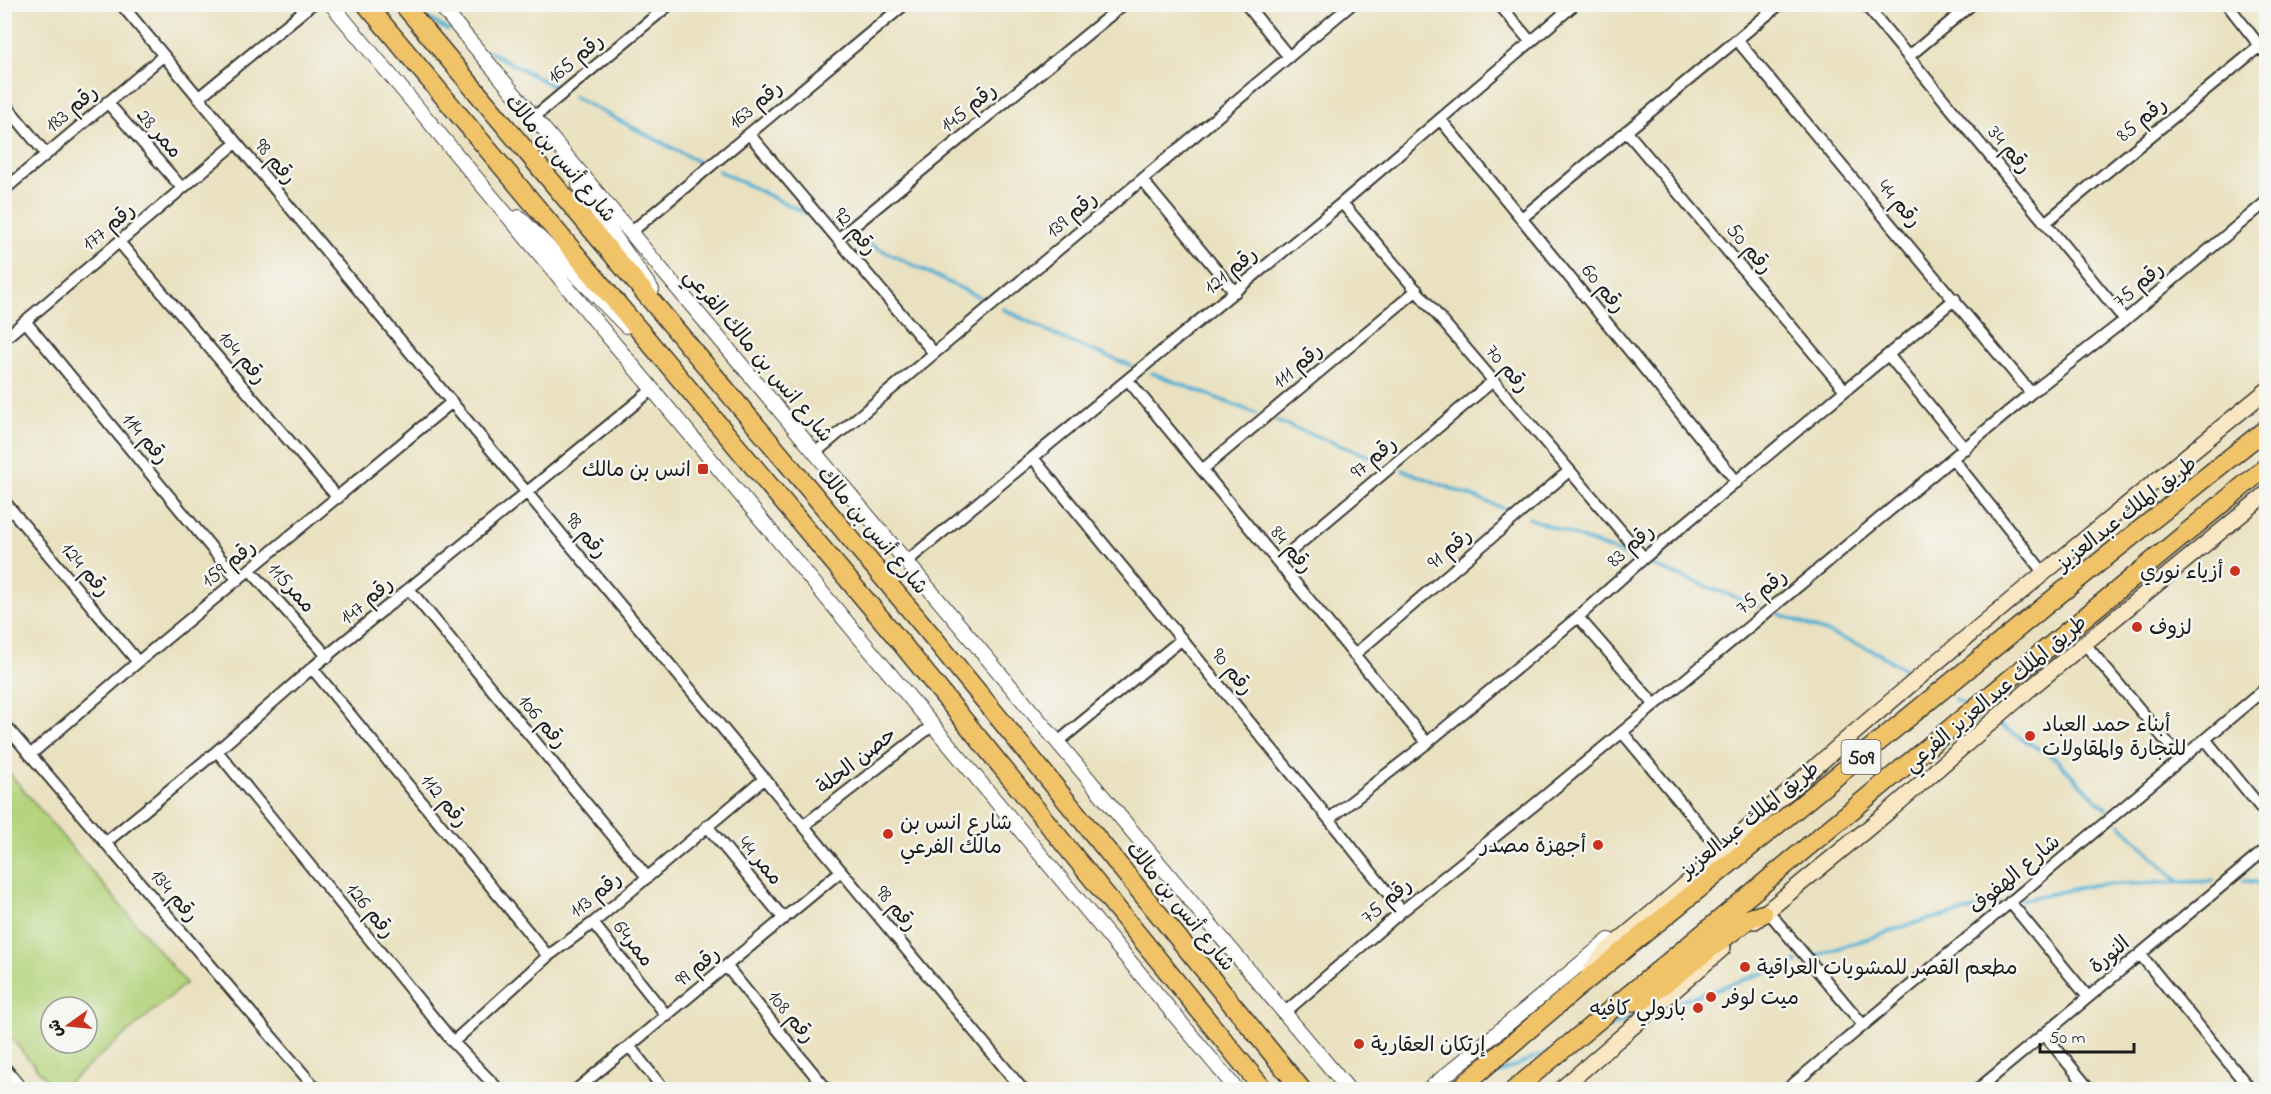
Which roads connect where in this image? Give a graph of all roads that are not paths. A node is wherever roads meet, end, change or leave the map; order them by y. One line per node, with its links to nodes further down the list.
1 (121, 4): 23 (street, رقم 98)
2 (312, 4): 26 (street)
3 (331, 4): 33 (street)
4 (366, 4): 60 (main road)
5 (403, 4): 54 (main road, شارع أنس بن مالك)
6 (439, 4): 29 (street, شارع انس بن مالك الفرعي)
7 (651, 4): 19 (street)
8 (670, 4): 19 (street, رقم 165)
9 (905, 4): 32 (street, رقم 163)
10 (1124, 4): 44 (street, رقم 145)
11 (1246, 4): 24 (street)
12 (1352, 4): 24 (street, رقم 139)
13 (1499, 4): 21 (street)
14 (1575, 4): 21 (street, رقم 121)
15 (1780, 4): 20 (street)
16 (1865, 4): 25 (street, رقم 34)
17 (1972, 4): 25 (street)
18 (2227, 4): 22 (street)
19 (658, 14): 29 (street, رقم 165)
20 (1737, 40): 31 (street); 48 (street, رقم 44)
21 (1530, 41): 30 (street, رقم 121)
22 (2263, 50): 42 (street, رقم 85)
23 (163, 56): 26 (street, رقم 98); 27 (street, رقم 183)
24 (1289, 57): 36 (street, رقم 139)
25 (1908, 57): 42 (street, رقم 34)
26 (198, 98): 34 (street, رقم 98)
27 (107, 102): 35 (street, رقم 183); 37 (street, ممر 28)
28 (4, 104): 35 (street)
29 (533, 118): 43 (street, شارع انس بن مالك الفرعي); 54 (street)
30 (1440, 119): 40 (street, رقم 121); 41 (street, رقم 60)
31 (1626, 131): 41 (street); 58 (street, رقم 50)
32 (749, 134): 43 (street, رقم 163); 44 (street, رقم 92)
33 (440, 136): 57 (street); 60 (street)
34 (236, 143): 37 (street, رقم 177); 62 (street, رقم 98)
35 (46, 154): 38 (street, رقم 183)
36 (1142, 180): 47 (street); 52 (street, رقم 139)
37 (182, 188): 45 (street, رقم 177)
38 (4, 190)
39 (2266, 202): 49 (street, رقم 75)
40 (1342, 203): 46 (street, رقم 70); 47 (street, رقم 121)
41 (1522, 218): 73 (street, رقم 60)
42 (2046, 222): 49 (street, رقم 34)
43 (630, 233): 67 (street, شارع انس بن مالك الفرعي)
44 (838, 239): 52 (street, رقم 92)
45 (119, 242): 50 (street, رقم 177); 76 (street, رقم 104)
46 (1418, 290): 56 (street, رقم 70); 71 (street, رقم 111)
47 (1235, 292): 55 (street, رقم 121)
48 (1955, 300): 53 (street, رقم 83); 61 (street, رقم 44)
49 (2125, 320): 61 (street, رقم 75)
50 (25, 321): 51 (street, رقم 177); 83 (street, رقم 114)
51 (4, 339)
52 (934, 353): 67 (street, رقم 139)
53 (1889, 356): 58 (street, رقم 83); 65 (street)
54 (701, 361): 140 (main road, شارع أنس بن مالك)
55 (1128, 380): 68 (street, رقم 121); 71 (street, رقم 84)
56 (1493, 381): 72 (street, رقم 70); 80 (street, رقم 97)
57 (653, 389): 74 (street, رقم 147); 95 (street)
58 (1845, 390): 73 (street, رقم 83)
59 (2266, 391): 82 (main road)
60 (692, 393): 139 (main road)
61 (2031, 393): 65 (street, رقم 75)
62 (452, 402): 74 (street, رقم 98); 76 (street, رقم 159)
63 (2266, 423): 66 (main road)
64 (2266, 429): 66 (main road, طريق الملك عبدالعزيز / 509)
65 (1965, 449): 69 (street, رقم 75)
66 (2241, 450): 121 (main road, طريق الملك عبدالعزيز / 509)
67 (814, 453): 79 (street, شارع انس بن مالك الفرعي)
68 (1033, 458): 79 (street, رقم 121); 86 (street, رقم 90)
69 (1953, 459): 82 (street); 93 (street, رقم 75)
70 (2265, 468): 123 (main road, 509)
71 (1202, 470): 80 (street, رقم 84)
72 (1569, 471): 78 (street, رقم 70); 88 (street, رقم 91)
73 (1737, 482): 78 (street, رقم 83)
74 (526, 492): 84 (street, رقم 147); 103 (street, رقم 98)
75 (2266, 494): 87 (main road, طريق الملك عبدالعزيز الفرعي)
76 (338, 498): 81 (street, رقم 159)
77 (4, 501): 90 (street, رقم 124)
78 (1644, 558): 85 (street, رقم 83)
79 (906, 562): 98 (street, شارع انس بن مالك الفرعي)
80 (1278, 562): 88 (street, رقم 84)
81 (250, 570): 83 (street, رقم 159); 89 (street, ممر115)
82 (2043, 572): 110 (main road)
83 (238, 580): 90 (street, رقم 159)
84 (409, 589): 89 (street, رقم 147); 112 (street, رقم 106)
85 (1578, 617): 93 (street); 99 (street, رقم 83)
86 (1182, 639): 98 (street); 105 (street, رقم 90)
87 (2085, 644): 102 (street); 115 (main road, طريق الملك عبدالعزيز الفرعي)
88 (1354, 655): 99 (street, رقم 84)
89 (328, 657): 91 (street, رقم 147)
90 (138, 662): 101 (street, رقم 159)
91 (312, 668): 100 (street, رقم 147); 119 (street, رقم 112)
92 (2266, 690): 97 (street, شارع الهفوف)
93 (1654, 704): 96 (street, رقم 75)
94 (4, 724): 101 (street, رقم 134)
95 (933, 725): 107 (street, حصن الحلة); 138 (street)
96 (1622, 732): 110 (street); 114 (street, رقم 75)
97 (2205, 739): 102 (street, شارع الهفوف); 104 (street)
98 (1058, 742): 124 (street, شارع انس بن مالك الفرعي)
99 (1427, 743): 105 (street, رقم 83)
100 (217, 751): 108 (street, رقم 147); 128 (street, رقم 126)
101 (30, 755): 108 (street, رقم 134)
102 (2181, 759): 113 (street, شارع الهفوف)
103 (764, 779): 106 (street, رقم 113); 107 (street, رقم 98)
104 (2266, 814)
105 (1329, 819): 114 (street, رقم 90)
106 (707, 826): 112 (street, رقم 113); 116 (street, ممر 44)
107 (803, 826): 111 (street, رقم 98)
108 (105, 843): 131 (street, رقم 134)
109 (2266, 849): 118 (street, النورة)
110 (1722, 852): 121 (main road); 142 (street)
111 (841, 871): 116 (street, رقم 99); 137 (street, رقم 98)
112 (647, 877): 117 (street, رقم 113)
113 (2010, 902): 122 (street); 126 (street, شارع الهفوف)
114 (1402, 911): 124 (street, رقم 75)
115 (1765, 912): 123 (main road); 126 (street); 145 (main road, طريق الملك عبدالعزيز الفرعي)
116 (784, 919): 120 (street, رقم 99)
117 (593, 923): 119 (street, رقم 113); 125 (street, ممر64)
118 (2140, 954): 122 (street, النورة); 149 (street)
119 (548, 956): 128 (street, رقم 113)
120 (727, 967): 125 (street, رقم 99); 136 (street, رقم 108)
121 (1576, 990): 143 (main road, طريق الملك عبدالعزيز / 509)
122 (2088, 997): 127 (street, النورة)
123 (1619, 1003): 144 (main road, 509)
124 (1283, 1014): 141 (street, شارع انس بن مالك الفرعي)
125 (667, 1016): 129 (street, رقم 99)
126 (1863, 1025): 146 (street, شارع الهفوف)
127 (2044, 1034): 147 (street, النورة); 148 (street)
128 (453, 1042): 133 (street, رقم 126)
129 (630, 1047): 134 (street, رقم 99); 135 (street)
130 (4, 1066): 132 (street)
131 (313, 1088)
132 (24, 1089)
133 (497, 1089)
134 (576, 1089)
135 (664, 1089)
136 (827, 1089)
137 (1023, 1089)
138 (1237, 1089)
139 (1264, 1089)
140 (1302, 1089)
141 (1349, 1089)
142 (1428, 1089)
143 (1458, 1089)
144 (1514, 1089)
145 (1560, 1089)
146 (1786, 1089)
147 (1977, 1089)
148 (2090, 1089)
149 (2251, 1089)

